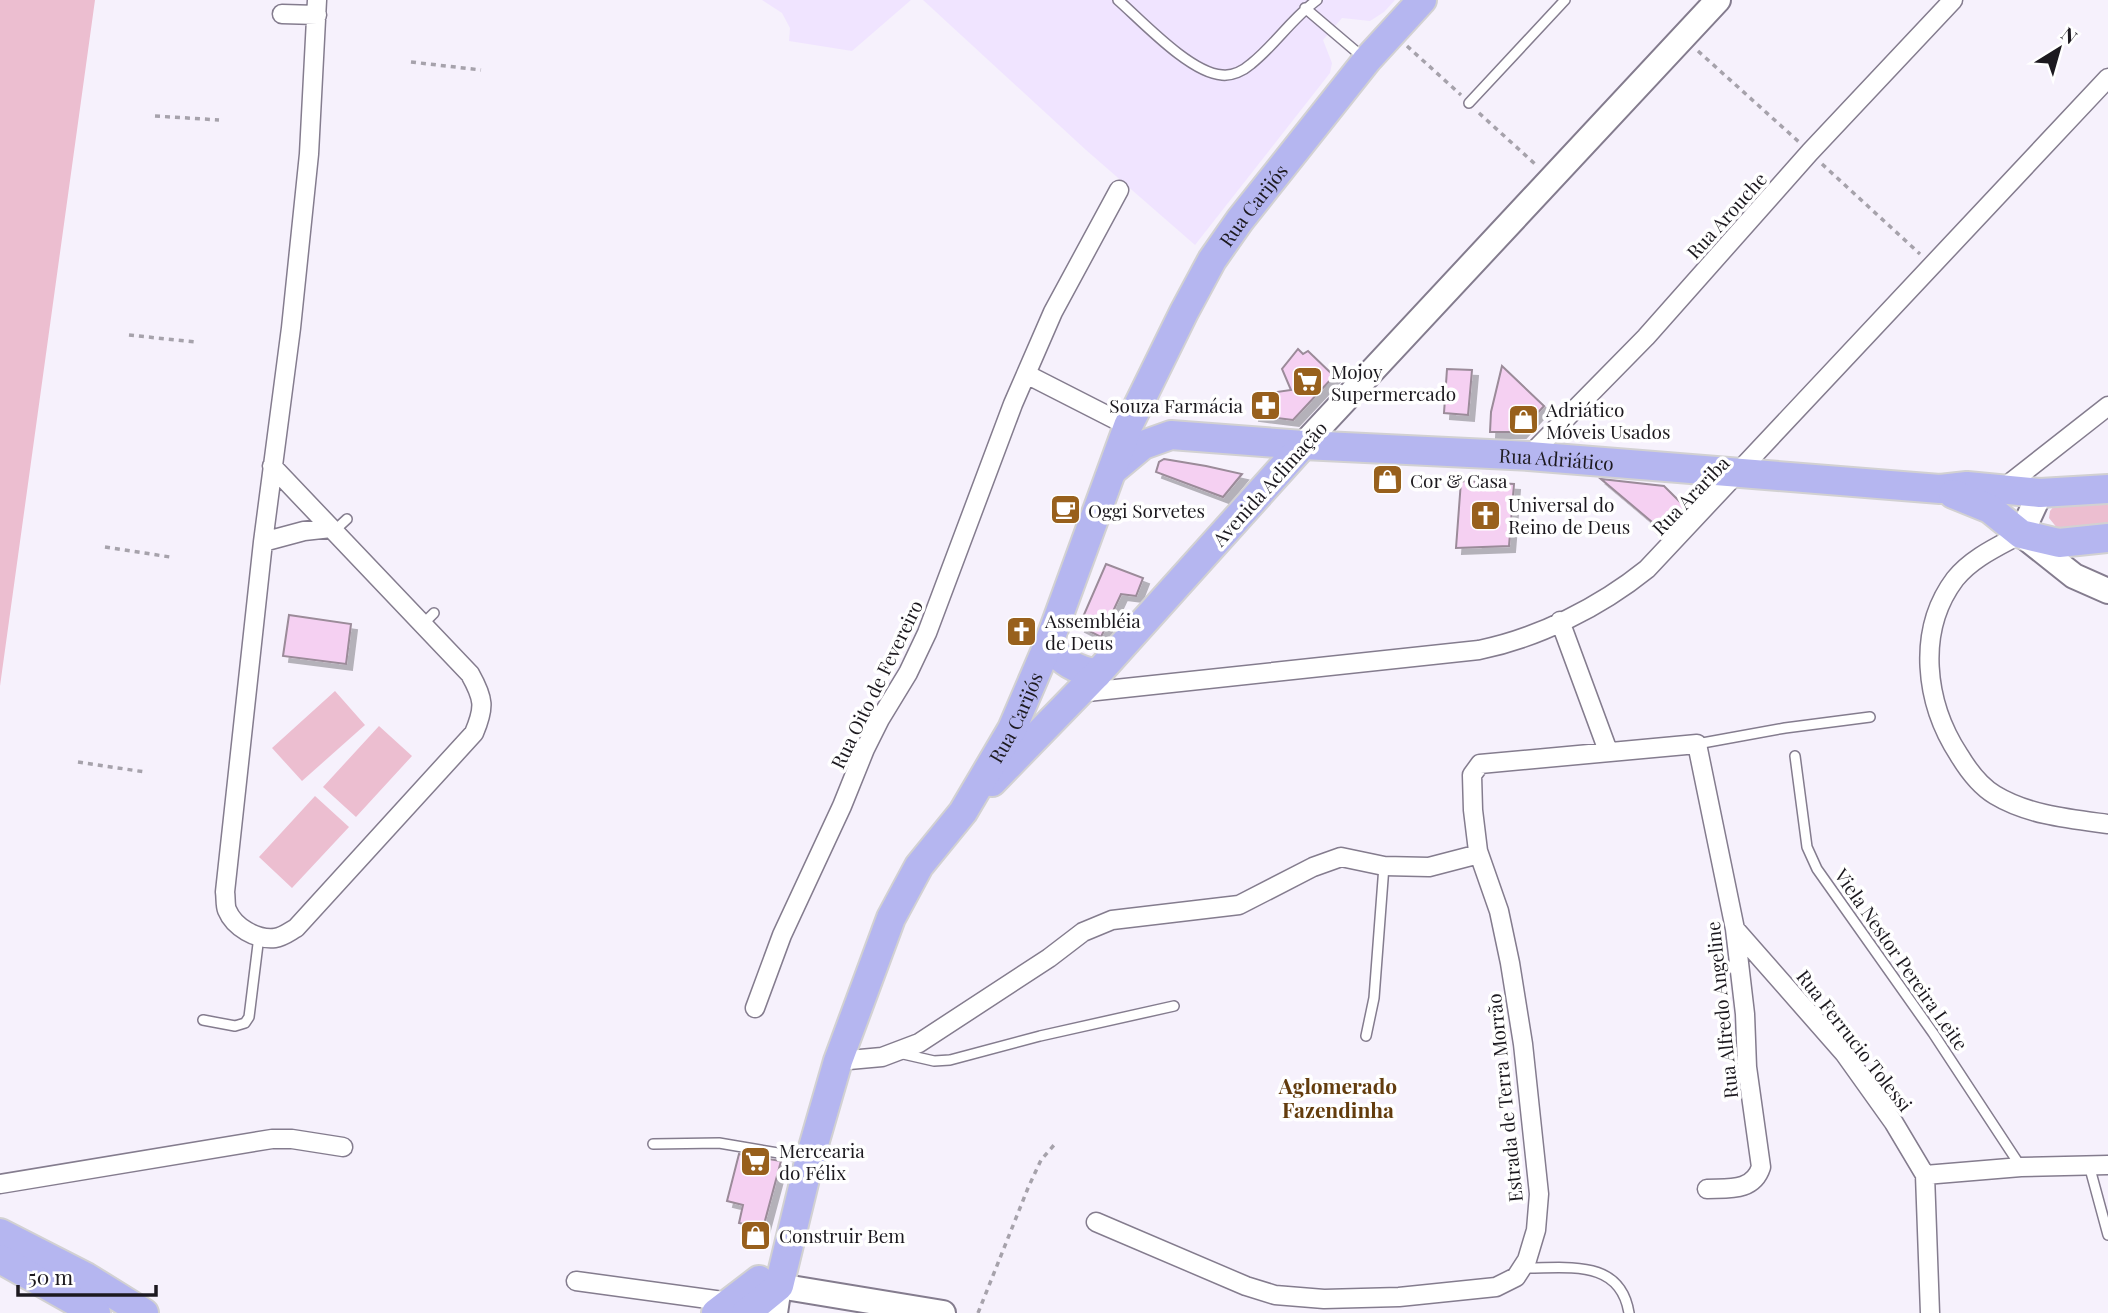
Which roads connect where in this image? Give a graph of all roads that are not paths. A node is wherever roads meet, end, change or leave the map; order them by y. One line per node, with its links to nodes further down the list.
1 (1118, 0): 8 (lane)
2 (1317, 0): 8 (lane)
3 (1422, 0): 10 (main road, Rua Carijós)
4 (1565, 0): 12 (lane)
5 (1718, 0): 19 (street, Avenida Aclimação)
6 (1953, 0): 20 (street, Rua Arouche)
7 (317, 8): 9 (street); 21 (street)
8 (1305, 8): 10 (lane)
9 (282, 14)
10 (1367, 60): 15 (main road, Rua Carijós)
11 (2108, 78): 23 (street, Rua Arariba)
12 (1469, 103)
13 (1119, 190): 14 (street, Rua Oito de Fevereiro)
14 (1026, 374): 17 (street); 47 (street, Rua Oito de Fevereiro)
15 (1153, 374): 17 (main road, Rua Carijós); 18 (main road)
16 (2108, 406): 26 (street)
17 (1128, 426): 22 (main road, Rua Carijós)
18 (1171, 435): 19 (main road, Rua Adriático); 22 (main road, Rua Adriático)
19 (1303, 445): 20 (main road, Rua Adriático); 35 (main road, Avenida Aclimação)
20 (1529, 456): 23 (main road, Rua Adriático)
21 (272, 466): 28 (street); 30 (street)
22 (1112, 472): 34 (main road, Rua Carijós)
23 (1740, 472): 24 (main road, Rua Adriático); 33 (street, Rua Arariba)
24 (1940, 489): 26 (main road, Rua Adriático); 27 (main road, Rua Adriático)
25 (2108, 489): 27 (main road, Rua Adriático)
26 (2001, 490): 27 (main road, Rua Adriático)
27 (2030, 514): 31 (main road, Rua Adriático); 32 (street); 41 (street)
28 (337, 526): 30 (street); 45 (street)
29 (2108, 538): 31 (main road, Rua Adriático)
30 (263, 542): 45 (street)
31 (2059, 543): 32 (street)
32 (2105, 590)
33 (1560, 621): 35 (street, Rua Arariba); 38 (street)
34 (1048, 645): 35 (main road); 40 (main road, Rua Carijós)
35 (1088, 683): 40 (main road, Avenida Aclimação)
36 (1870, 717): 37 (lane)
37 (1697, 744): 38 (street); 44 (street, Rua Alfredo Angeline)
38 (1608, 751): 42 (street, Estrada de Terra Morrão)
39 (1795, 756): 57 (lane, Viela Nestor Pereira Leite)
40 (963, 812): 51 (main road, Rua Carijós)
41 (2108, 824)
42 (1479, 855): 43 (street); 65 (street, Estrada de Terra Morrão)
43 (1384, 866): 49 (lane); 50 (street)
44 (1735, 929): 58 (street, Rua Ferrucio Tolessi); 60 (street, Rua Alfredo Angeline)
45 (259, 936): 48 (lane)
46 (1174, 1006): 50 (lane)
47 (755, 1008)
48 (203, 1020)
49 (1366, 1036)
50 (898, 1052): 51 (street)
51 (838, 1061): 54 (main road, Rua Carijós)
52 (653, 1144): 54 (lane)
53 (343, 1147): 59 (street)
54 (810, 1158): 67 (main road, Rua Carijós)
55 (2089, 1165): 56 (street); 57 (street); 63 (lane)
56 (2108, 1165)
57 (2021, 1167): 58 (street)
58 (1925, 1175): 74 (street, Rua Ferrucio Tolessi)
59 (0, 1184)
60 (1707, 1189)
61 (1096, 1222): 65 (street)
62 (0, 1233): 71 (main road)
63 (2108, 1235)
64 (0, 1259): 70 (main road)
65 (1522, 1268): 73 (lane)
66 (576, 1281): 68 (street)
67 (780, 1287): 68 (main road); 69 (street)
68 (730, 1309)
69 (904, 1309): 72 (street)
70 (96, 1313)
71 (145, 1313)
72 (943, 1313)
73 (1629, 1313)
74 (1930, 1313)

